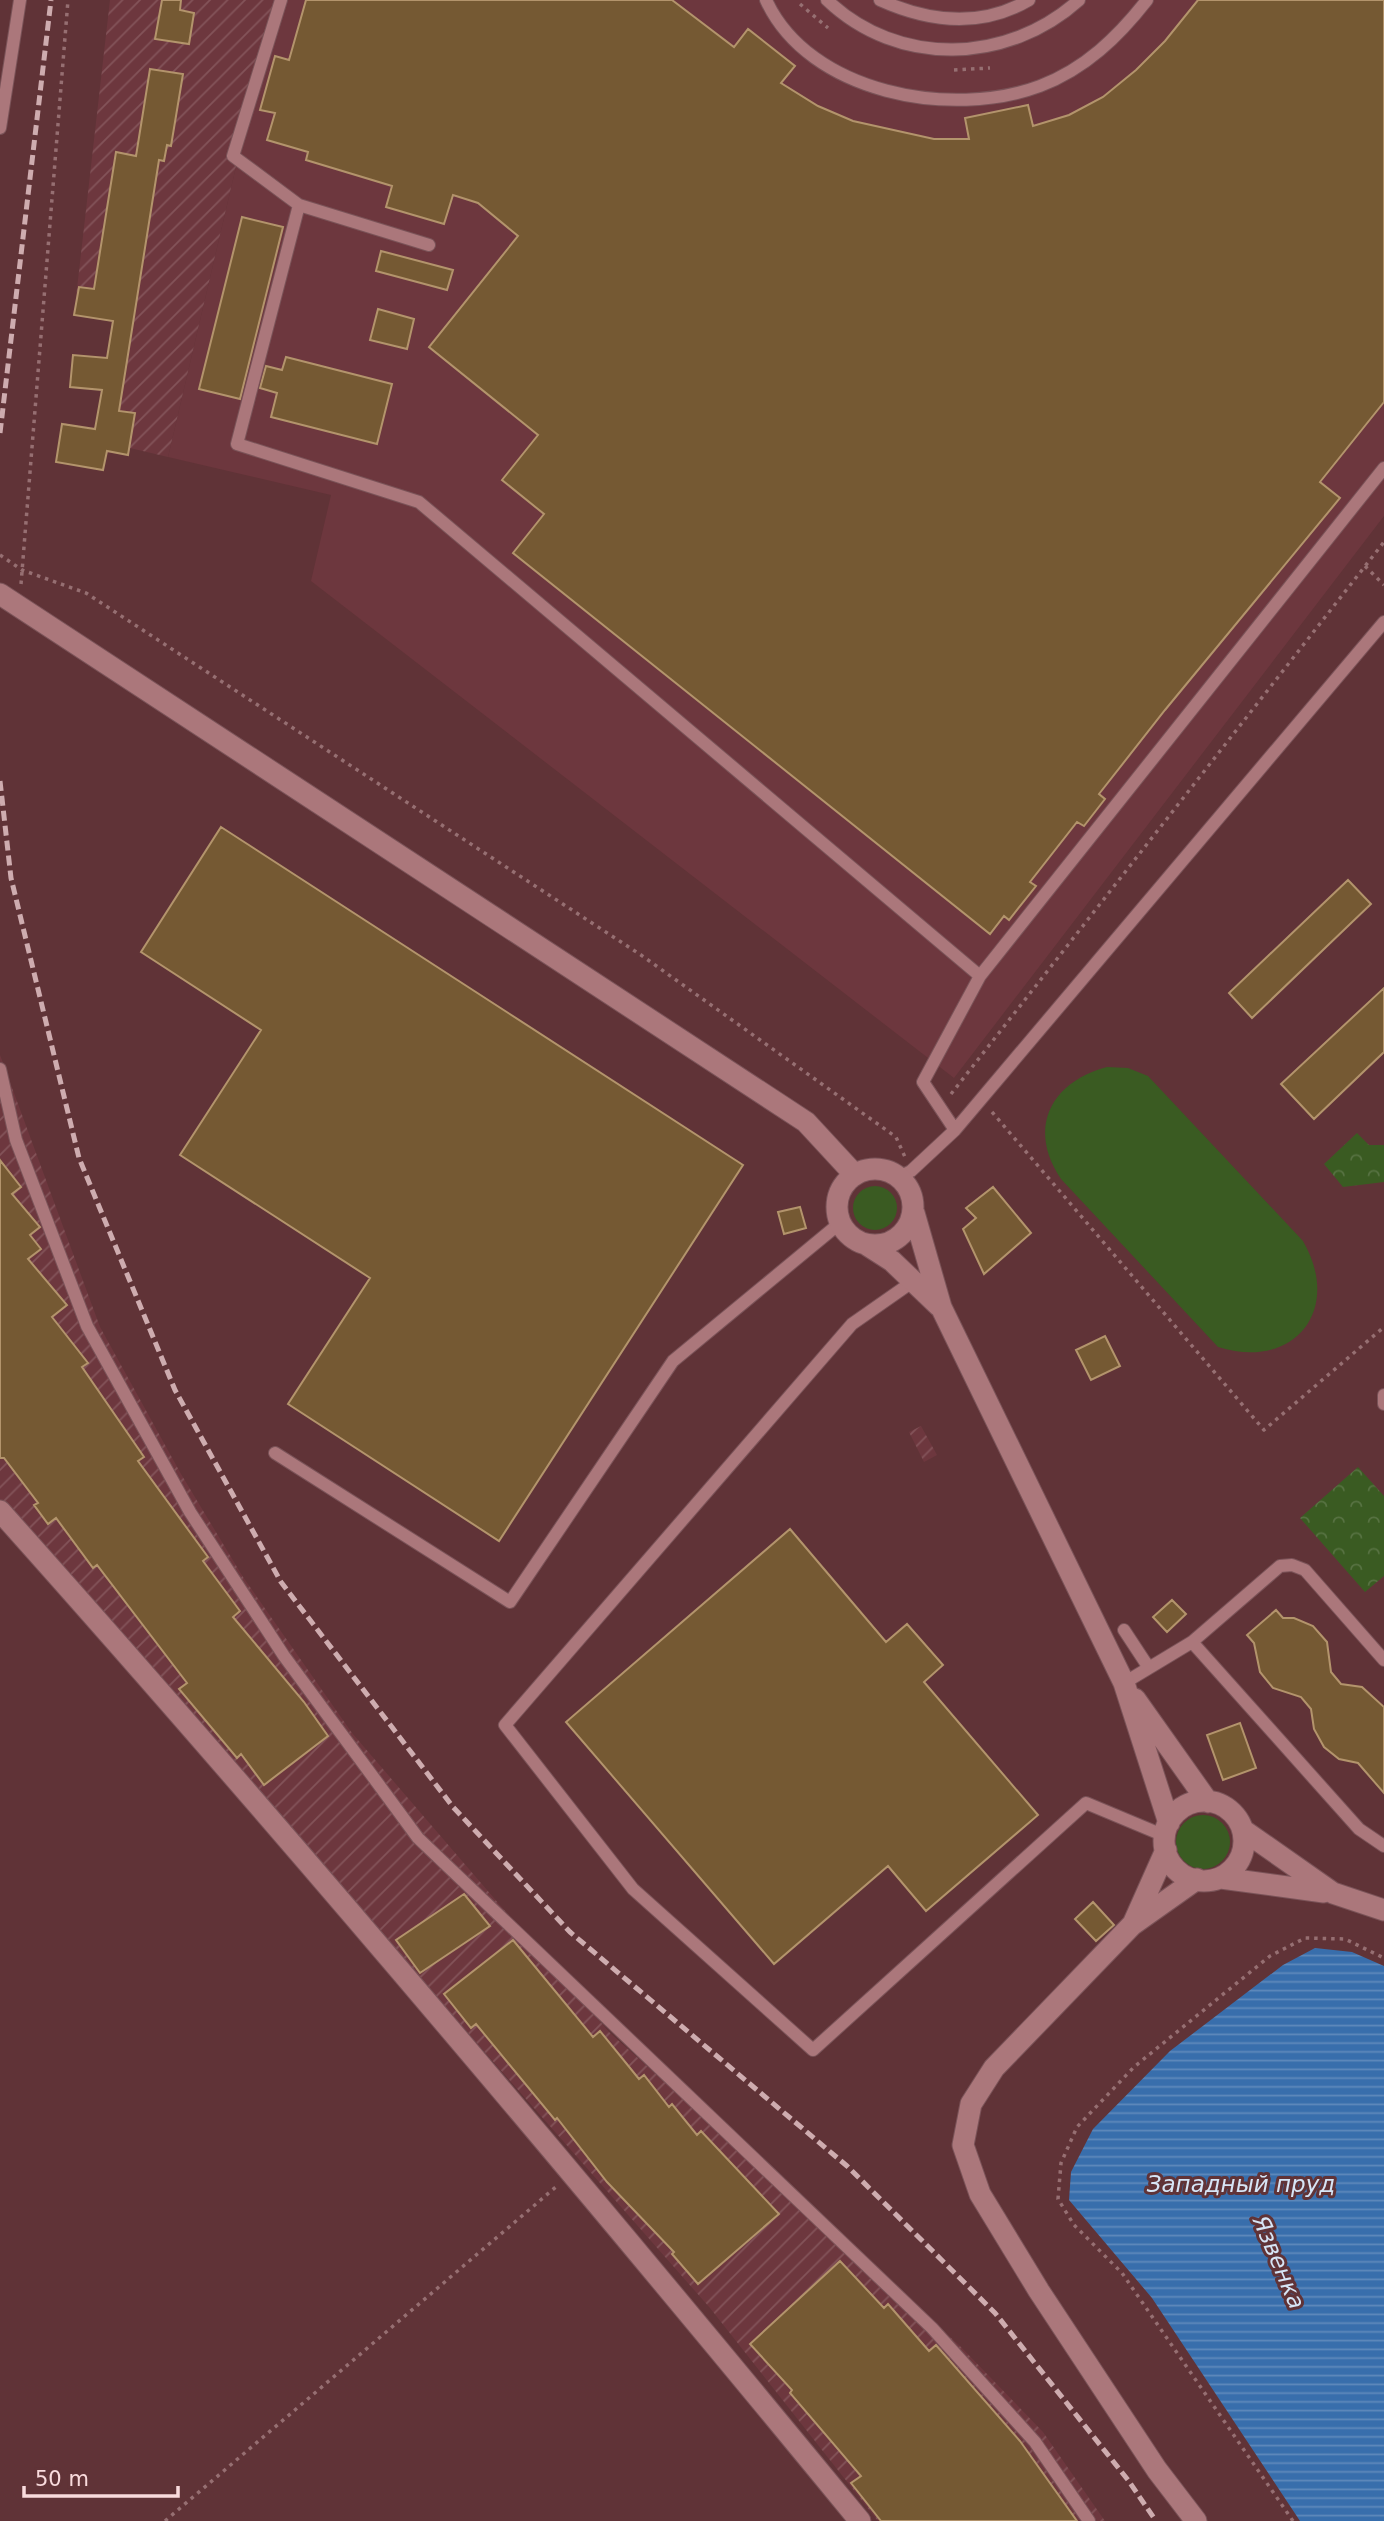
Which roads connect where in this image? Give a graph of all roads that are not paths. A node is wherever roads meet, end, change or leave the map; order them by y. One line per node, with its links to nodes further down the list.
1 (20, 0): 9 (lane)
2 (281, 0): 10 (lane)
3 (766, 0): 8 (lane)
4 (827, 0): 7 (lane)
5 (880, 0): 6 (lane)
6 (1029, 0)
7 (1079, 0)
8 (1147, 0)
9 (0, 128)
10 (299, 205): 11 (lane); 15 (lane)
11 (429, 245)
12 (1384, 468): 15 (lane)
13 (0, 594): 19 (street)
14 (1384, 622): 17 (lane)
15 (980, 976): 17 (lane)
16 (0, 1069): 44 (lane)
17 (955, 1130): 18 (lane)
18 (905, 1174): 19 (street); 20 (street)
19 (855, 1175): 21 (street)
20 (914, 1213): 22 (street); 24 (street)
21 (840, 1223): 22 (street); 27 (lane)
22 (867, 1245): 23 (street)
23 (915, 1280): 24 (street); 36 (lane)
24 (941, 1307): 33 (street)
25 (1384, 1395): 26 (lane)
26 (1384, 1404)
27 (275, 1453)
28 (0, 1511): 43 (street)
29 (1124, 1630): 32 (lane)
30 (1192, 1642): 31 (lane); 32 (lane); 37 (lane)
31 (1384, 1660)
32 (1149, 1668): 33 (lane)
33 (1124, 1683): 34 (street); 36 (street)
34 (1208, 1802): 35 (street); 36 (street)
35 (1243, 1830): 38 (street); 40 (street)
36 (1166, 1837): 39 (street); 42 (street)
37 (1384, 1846)
38 (1221, 1878): 39 (street); 40 (street)
39 (1197, 1879): 42 (street)
40 (1333, 1893): 41 (street)
41 (1384, 1910)
42 (1132, 1926): 45 (street)
43 (860, 2521)
44 (1090, 2521)
45 (1196, 2521)

